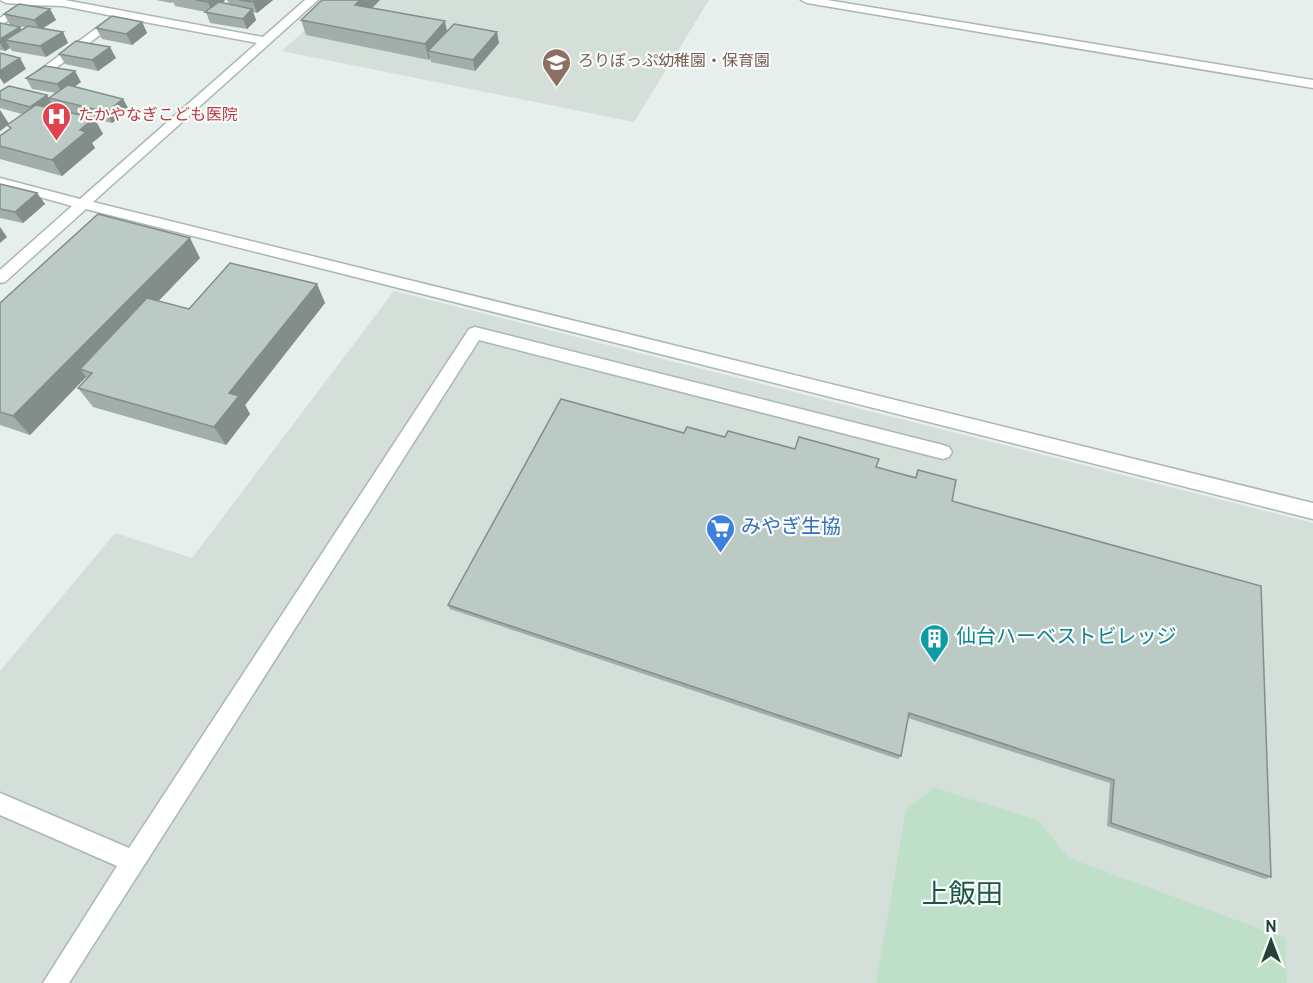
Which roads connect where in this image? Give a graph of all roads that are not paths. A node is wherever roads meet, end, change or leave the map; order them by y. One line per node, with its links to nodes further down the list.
1 (6, 0): 4 (street)
2 (312, 0): 8 (street)
3 (807, 0): 10 (street)
4 (30, 2): 5 (street); 7 (street)
5 (64, 2): 6 (street)
6 (122, 14): 8 (street); 9 (street)
7 (0, 23)
8 (264, 41): 12 (street)
9 (41, 75)
10 (1313, 84)
11 (0, 182): 12 (street)
12 (84, 204): 13 (street); 15 (street)
13 (0, 278)
14 (943, 452): 17 (street)
15 (1313, 511)
16 (0, 804): 17 (street)
17 (133, 861): 18 (street)
18 (55, 983)

